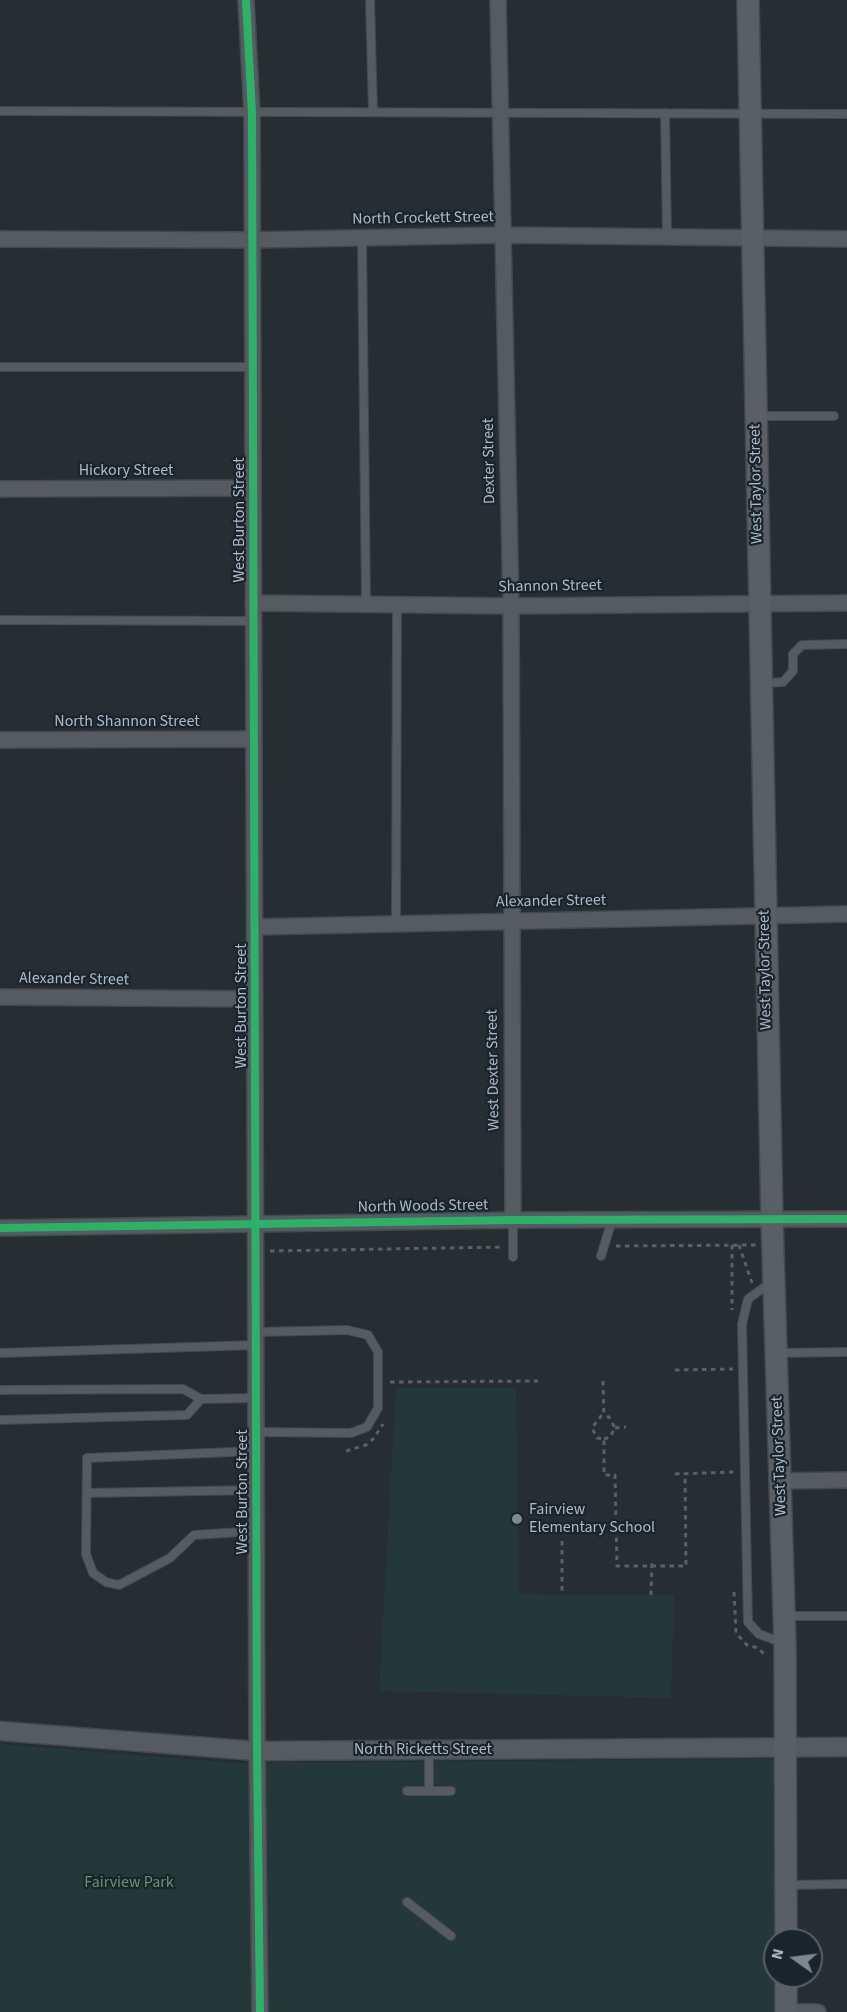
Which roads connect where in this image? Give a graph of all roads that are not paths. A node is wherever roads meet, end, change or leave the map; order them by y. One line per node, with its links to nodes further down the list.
1 (246, 0): 8 (street, West Burton Street)
2 (370, 0): 7 (lane)
3 (498, 0): 6 (street, Dexter Street)
4 (748, 0): 10 (main road, West Taylor Street)
5 (0, 111): 8 (lane)
6 (501, 111): 7 (lane); 9 (lane); 12 (street, Dexter Street)
7 (373, 112): 8 (lane)
8 (252, 113): 18 (street, West Burton Street)
9 (665, 113): 10 (lane); 13 (lane)
10 (750, 114): 11 (lane); 14 (main road, West Taylor Street)
11 (847, 114)
12 (503, 235): 13 (street, North Crockett Street); 15 (street, North Crockett Street); 30 (street, Dexter Street)
13 (667, 237): 14 (street, North Crockett Street)
14 (753, 237): 17 (street, North Crockett Street); 21 (main road, West Taylor Street)
15 (362, 238): 18 (street, North Crockett Street); 28 (lane)
16 (0, 239): 18 (street, North Crockett Street)
17 (847, 239)
18 (252, 240): 20 (street, West Burton Street)
19 (0, 367): 20 (lane)
20 (253, 367): 23 (street, West Burton Street)
21 (756, 416): 22 (lane); 26 (main road, West Taylor Street)
22 (834, 416)
23 (253, 488): 24 (street, Hickory Street); 25 (street, West Burton Street)
24 (0, 489)
25 (254, 603): 28 (street, Shannon Street); 32 (street, West Burton Street)
26 (759, 603): 27 (street, Shannon Street); 30 (street, Shannon Street); 34 (main road, West Taylor Street)
27 (847, 603)
28 (366, 604): 29 (street, Shannon Street)
29 (397, 605): 30 (street, Shannon Street); 40 (lane)
30 (512, 606): 39 (street, Dexter Street)
31 (0, 620): 32 (lane)
32 (254, 621): 35 (street, West Burton Street)
33 (847, 644): 34 (lane)
34 (760, 683): 38 (main road, West Taylor Street)
35 (254, 739): 36 (street, North Shannon Street); 41 (street, West Burton Street)
36 (0, 740)
37 (847, 914): 38 (street, Alexander Street)
38 (765, 917): 39 (street, Alexander Street); 49 (main road, West Taylor Street)
39 (510, 921): 40 (street, Alexander Street); 45 (street, West Dexter Street)
40 (396, 924): 41 (street, Alexander Street)
41 (255, 927): 43 (street, West Burton Street)
42 (0, 997): 43 (street, Alexander Street)
43 (255, 999): 47 (street, West Burton Street)
44 (847, 1219): 49 (street, North Woods Street)
45 (513, 1220): 46 (street, North Woods Street); 47 (street, North Woods Street); 51 (lane)
46 (612, 1220): 49 (street, North Woods Street); 50 (lane)
47 (256, 1223): 48 (street, North Woods Street); 53 (street, West Burton Street)
48 (0, 1228)
49 (772, 1230): 52 (main road, West Taylor Street)
50 (601, 1256)
51 (513, 1257)
52 (774, 1281): 56 (main road, West Taylor Street); 70 (lane)
53 (256, 1338): 55 (lane); 58 (street, West Burton Street); 61 (lane)
54 (847, 1352): 56 (lane)
55 (0, 1353)
56 (776, 1353): 64 (main road, West Taylor Street)
57 (0, 1390): 59 (lane)
58 (257, 1398): 59 (lane); 61 (street, West Burton Street)
59 (201, 1399): 60 (lane)
60 (0, 1420)
61 (257, 1432): 62 (street, West Burton Street)
62 (257, 1451): 65 (street, West Burton Street); 66 (lane)
63 (847, 1480): 64 (street)
64 (781, 1481): 69 (main road, West Taylor Street)
65 (257, 1490): 66 (lane); 67 (street, West Burton Street)
66 (87, 1493): 67 (lane)
67 (257, 1532): 75 (street, West Burton Street)
68 (847, 1616): 69 (lane)
69 (785, 1617): 70 (main road, West Taylor Street)
70 (785, 1644): 72 (main road, West Taylor Street)
71 (0, 1731): 75 (street, North Ricketts Street)
72 (787, 1747): 73 (street, North Ricketts Street); 74 (street, North Ricketts Street); 80 (main road, West Taylor Street)
73 (847, 1747)
74 (429, 1750): 75 (street, North Ricketts Street); 77 (lane)
75 (257, 1751): 85 (street, West Burton Street)
76 (407, 1791): 77 (lane)
77 (429, 1791): 78 (lane)
78 (451, 1791)
79 (847, 1884): 80 (lane)
80 (786, 1885): 82 (main road, West Taylor Street)
81 (407, 1902): 83 (lane)
82 (786, 1928)
83 (452, 1936)
84 (786, 1988): 86 (main road)
85 (260, 2012)
86 (786, 2012): 87 (street)
87 (818, 2012)

